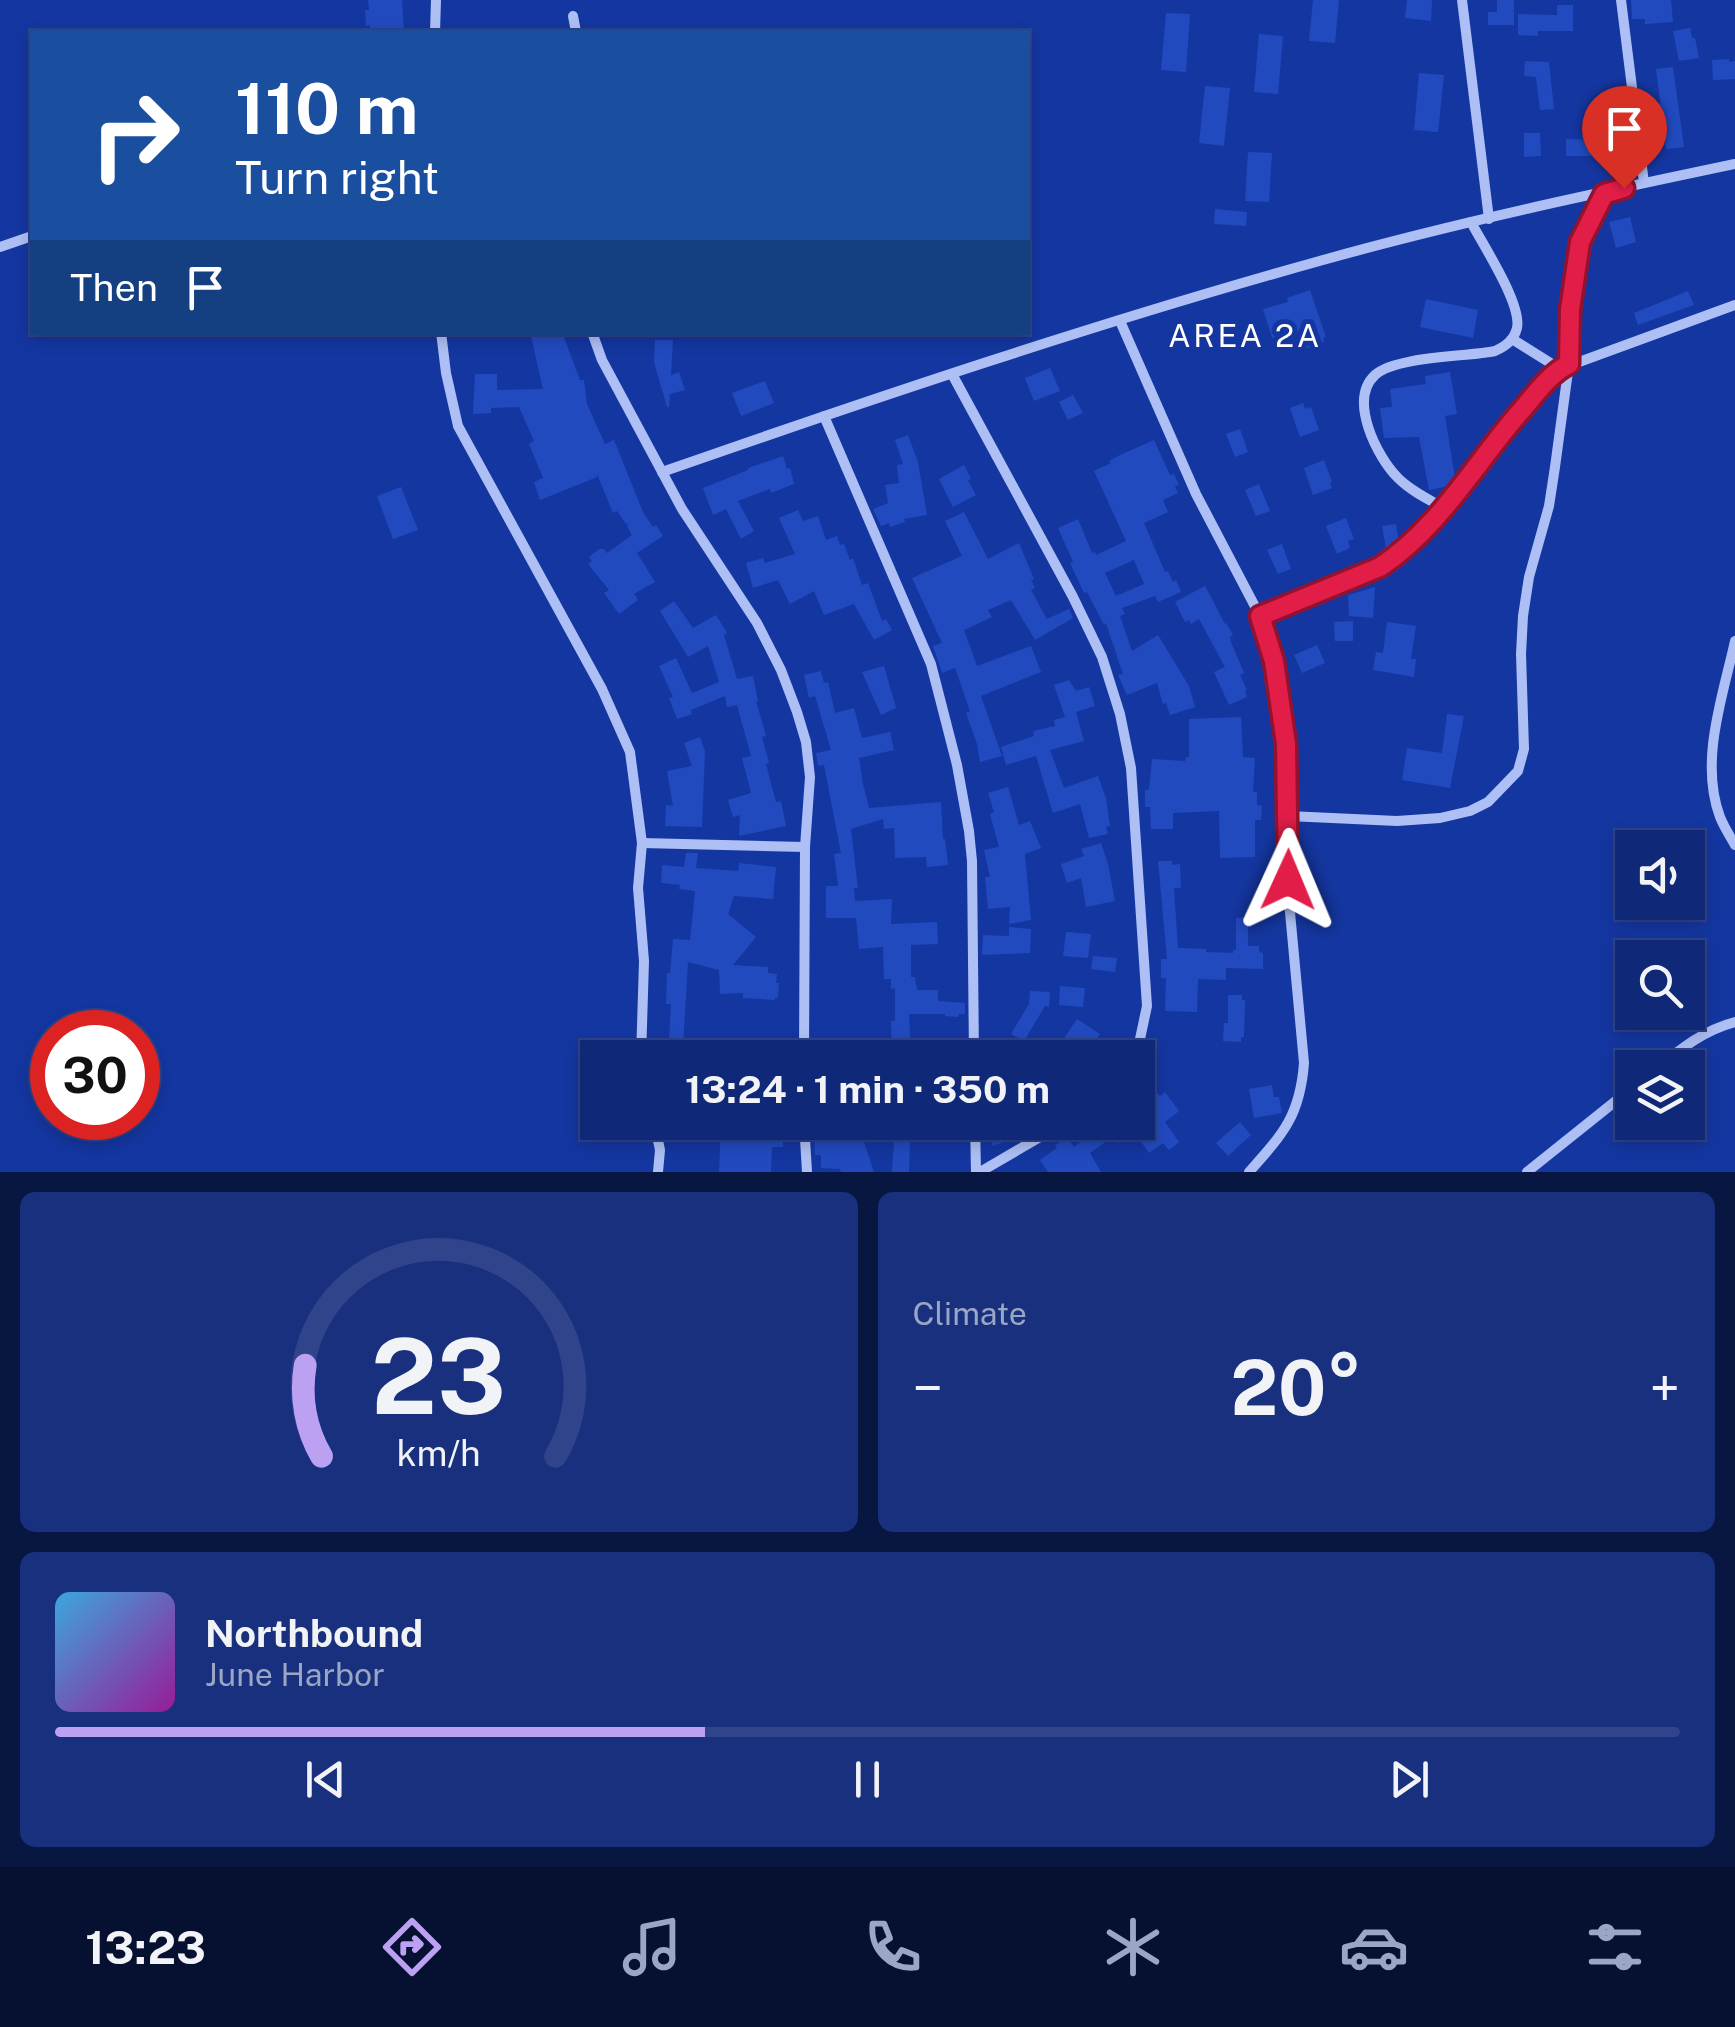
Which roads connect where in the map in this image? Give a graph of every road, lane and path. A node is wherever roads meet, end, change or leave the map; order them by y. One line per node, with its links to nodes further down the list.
1 (436, 0): 5 (street)
2 (1462, 0): 10 (street)
3 (1621, 0): 8 (street)
4 (574, 16): 6 (street)
5 (435, 30)
6 (576, 30)
7 (1735, 164): 8 (street)
8 (1644, 183): 9 (street)
9 (1604, 194): 10 (street); 19 (street)
10 (1489, 219): 11 (street)
11 (1471, 222): 15 (street); 18 (street)
12 (30, 237): 13 (street)
13 (0, 247)
14 (1735, 305): 19 (street)
15 (1120, 320): 20 (street); 24 (street)
16 (441, 335): 27 (street)
17 (593, 335): 22 (street)
18 (1512, 339): 19 (street); 23 (street)
19 (1564, 366): 23 (street); 26 (street)
20 (952, 374): 21 (street); 34 (street)
21 (824, 416): 22 (street); 33 (street)
22 (662, 472): 29 (street)
23 (1444, 508): 24 (street)
24 (1260, 616): 26 (street)
25 (1735, 641): 28 (street)
26 (1288, 816): 44 (street)
27 (642, 843): 29 (street); 31 (street)
28 (1735, 845)
29 (805, 846): 32 (street)
30 (1735, 1022): 35 (street)
31 (642, 1040)
32 (804, 1040)
33 (974, 1040)
34 (1139, 1040)
35 (1680, 1050)
36 (1615, 1102): 45 (street)
37 (658, 1140): 41 (street)
38 (805, 1140): 42 (street)
39 (977, 1140): 43 (street)
40 (1034, 1140): 43 (street)
41 (658, 1172)
42 (807, 1172)
43 (978, 1172)
44 (1249, 1172)
45 (1527, 1172)

